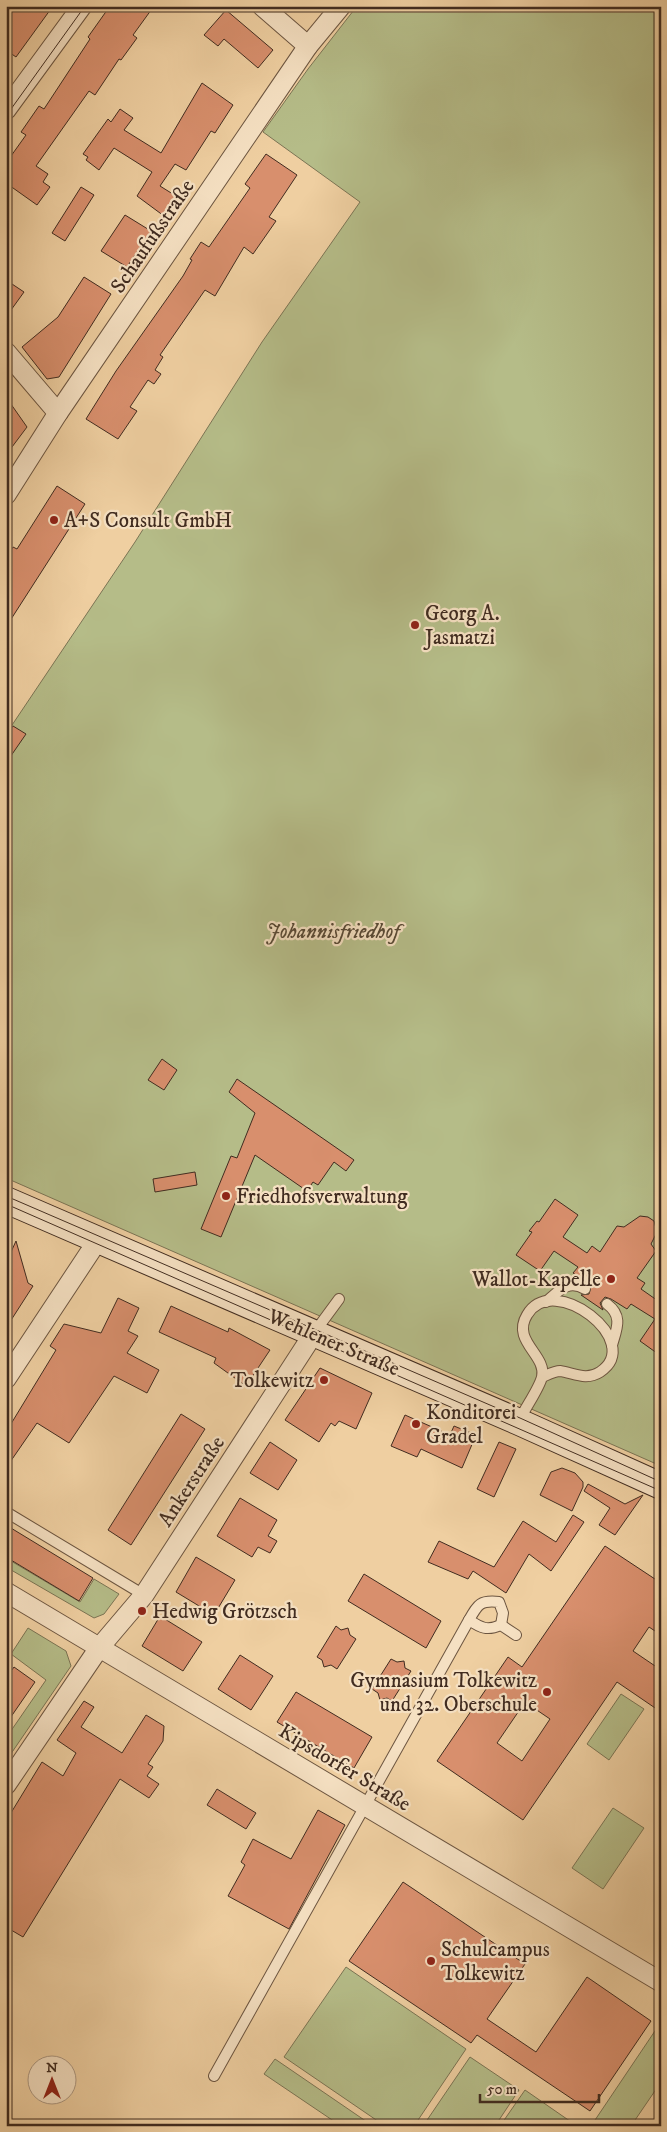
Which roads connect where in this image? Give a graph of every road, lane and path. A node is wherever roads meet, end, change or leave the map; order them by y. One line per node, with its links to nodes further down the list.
1 (82, 6): 5 (street)
2 (262, 6): 4 (street)
3 (341, 6): 4 (street, Schaufußstraße)
4 (308, 46): 7 (street, Schaufußstraße)
5 (6, 110)
6 (6, 352): 7 (street)
7 (58, 413): 8 (street, Schaufußstraße)
8 (6, 495)
9 (6, 1200): 10 (main road, Wehlener Straße)
10 (98, 1240): 15 (main road, Wehlener Straße); 18 (street)
11 (585, 1289): 13 (lane)
12 (339, 1299): 15 (lane)
13 (546, 1302): 16 (lane); 17 (lane)
14 (607, 1304): 16 (lane)
15 (314, 1334): 19 (main road, Wehlener Straße); 23 (street, Ankerstraße)
16 (612, 1345): 17 (lane)
17 (542, 1377): 19 (lane)
18 (6, 1379)
19 (519, 1422): 20 (main road, Wehlener Straße)
20 (661, 1486)
21 (6, 1512): 23 (lane)
22 (6, 1592): 27 (street, Kipsdorfer Straße)
23 (144, 1594): 27 (street, Ankerstraße)
24 (469, 1620): 25 (lane); 25 (lane); 29 (lane)
25 (501, 1626): 26 (lane)
26 (516, 1635)
27 (99, 1648): 28 (street, Ankerstraße); 29 (street, Kipsdorfer Straße)
28 (6, 1785)
29 (366, 1806): 30 (street, Kipsdorfer Straße); 31 (lane)
30 (661, 1982)
31 (214, 2076)

